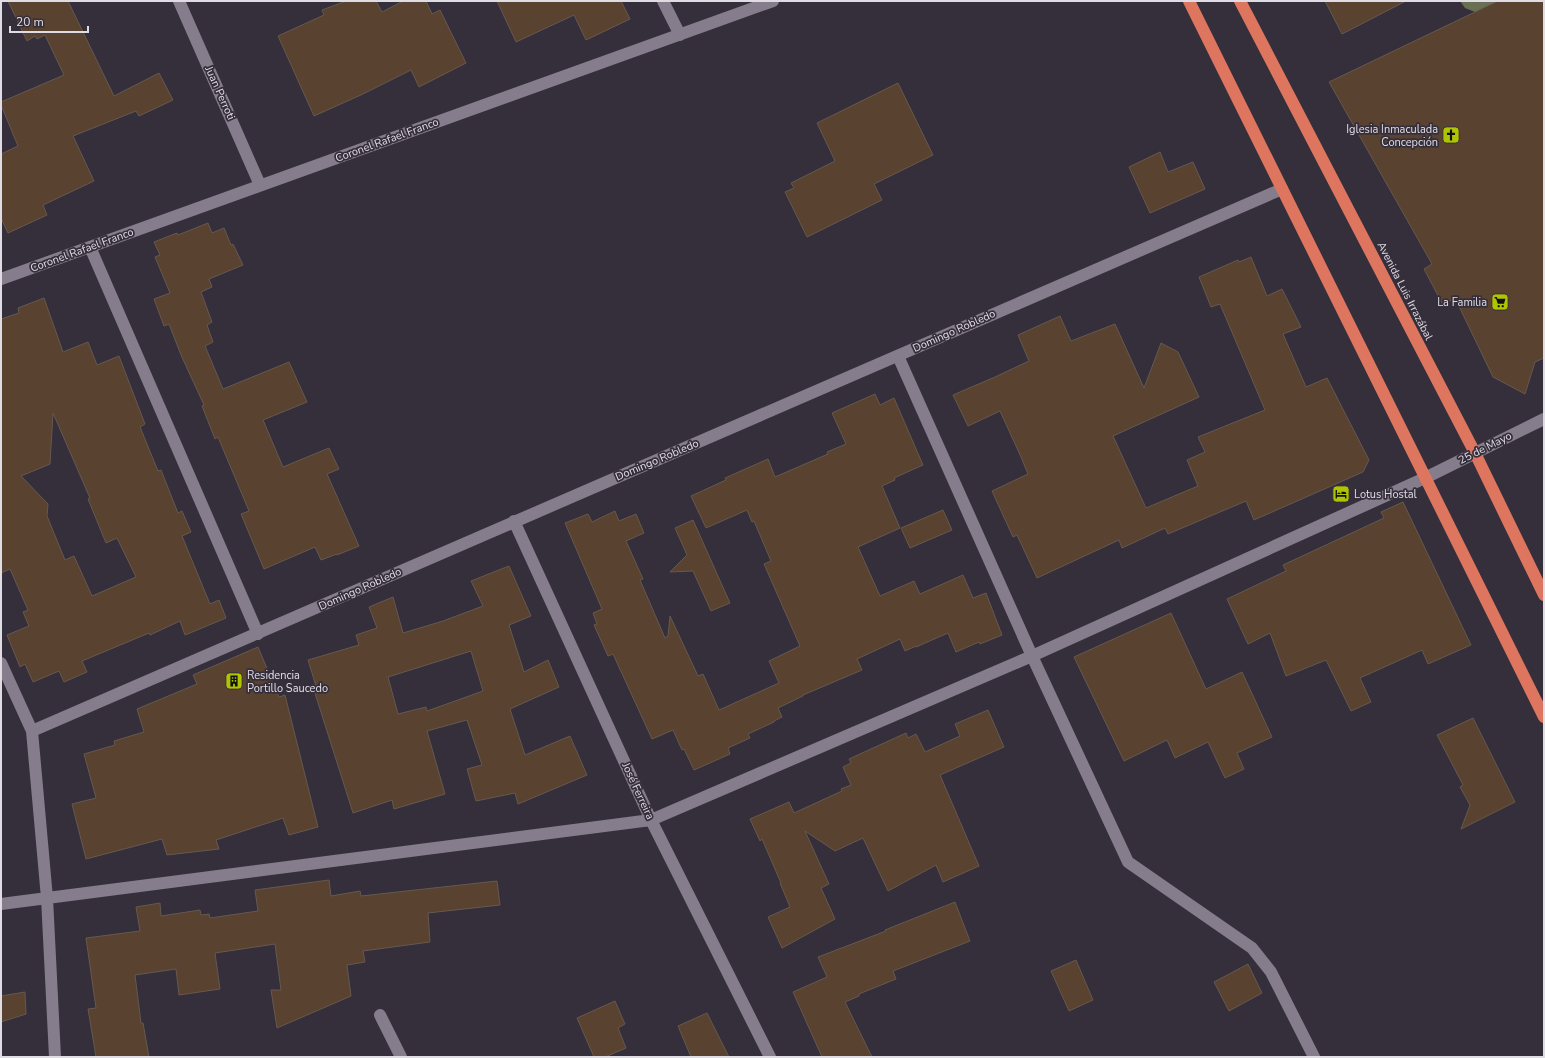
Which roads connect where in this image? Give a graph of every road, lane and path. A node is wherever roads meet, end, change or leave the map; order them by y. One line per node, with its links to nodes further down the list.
1 (179, 1): 7 (street, Juan Perroti)
2 (663, 1): 6 (street)
3 (773, 1): 6 (street, Coronel Rafael Franco)
4 (1188, 1): 8 (highway)
5 (1240, 1): 13 (highway, Avenida Luis Irrazábal)
6 (680, 35): 7 (street, Coronel Rafael Franco)
7 (260, 185): 9 (street, Coronel Rafael Franco)
8 (1282, 189): 11 (street, Domingo Robledo); 14 (highway)
9 (90, 247): 10 (street, Coronel Rafael Franco); 17 (street)
10 (1, 279)
11 (898, 356): 15 (street, Domingo Robledo); 18 (street)
12 (1544, 418): 13 (street, 25 de Mayo)
13 (1475, 453): 14 (street, 25 de Mayo); 16 (highway, Avenida Luis Irrazábal)
14 (1425, 478): 18 (street, 25 de Mayo); 20 (highway)
15 (514, 521): 17 (street, Domingo Robledo); 22 (street, José Ferreira)
16 (1544, 595)
17 (258, 634): 21 (street, Domingo Robledo)
18 (1032, 656): 22 (street, 25 de Mayo); 29 (street)
19 (1, 663): 21 (street)
20 (1544, 717)
21 (32, 731): 23 (street)
22 (652, 820): 23 (street, 25 de Mayo); 28 (street, José Ferreira)
23 (47, 898): 24 (street, 25 de Mayo); 26 (street)
24 (1, 904)
25 (380, 1015): 27 (street)
26 (55, 1057)
27 (401, 1057)
28 (770, 1057)
29 (1314, 1057)

